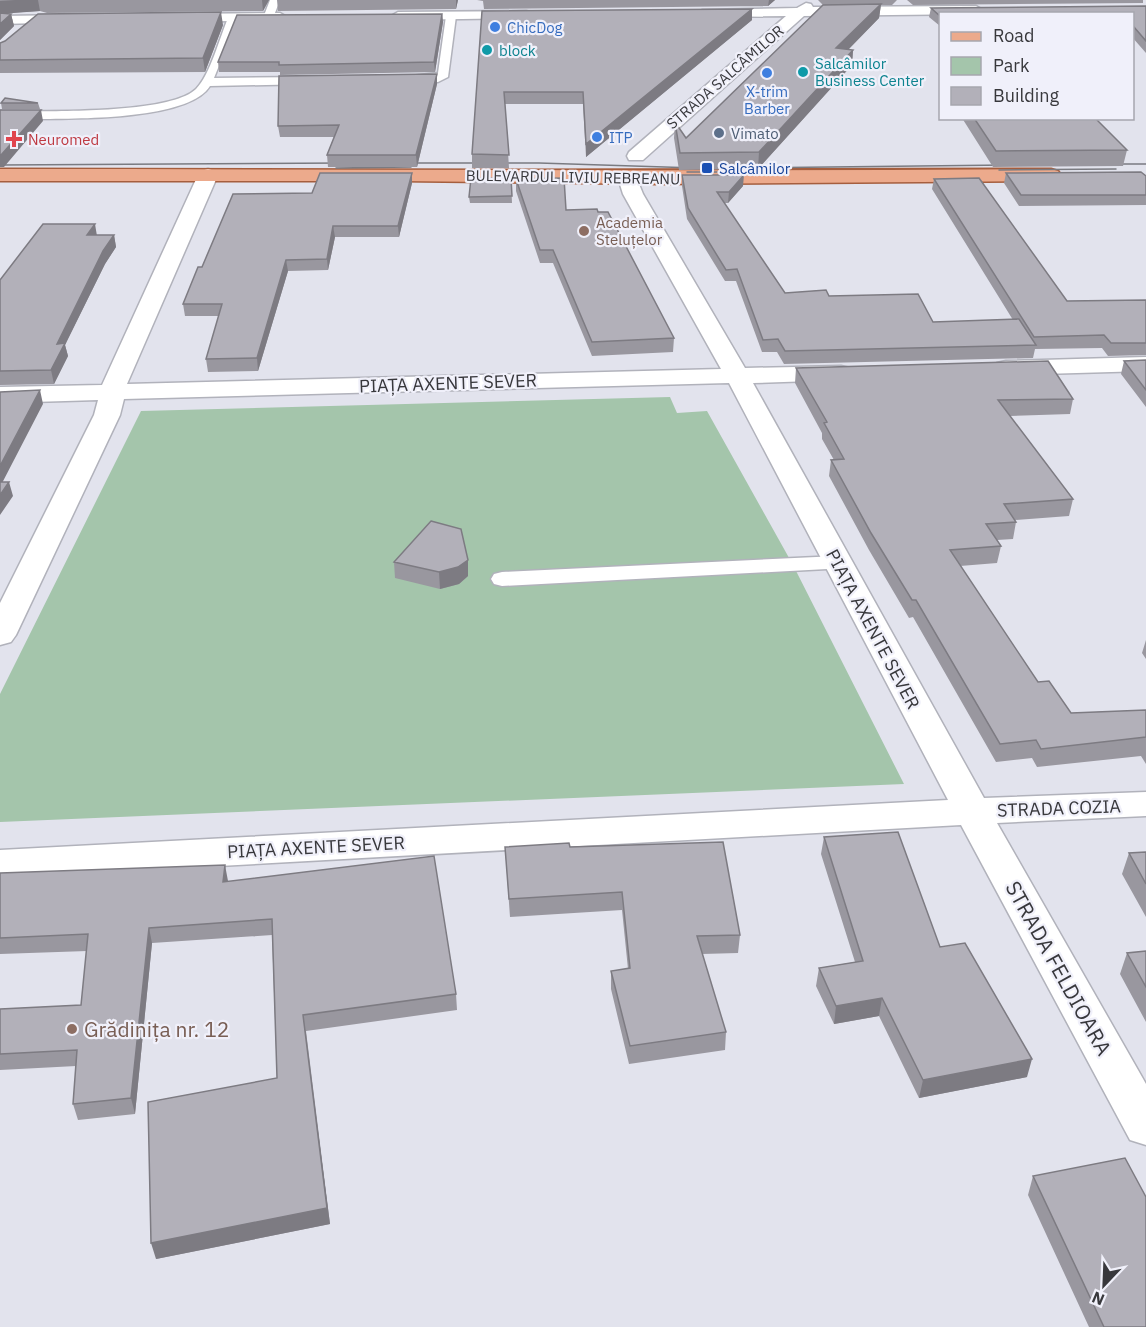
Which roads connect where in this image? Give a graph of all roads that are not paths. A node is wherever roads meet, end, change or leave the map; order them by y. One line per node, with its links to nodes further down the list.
1 (275, 0): 13 (lane)
2 (816, 0): 6 (street, STRADA SALCÂMILOR)
3 (73, 4): 16 (street)
4 (991, 10): 6 (street)
5 (537, 11): 9 (street)
6 (800, 12): 7 (street); 22 (street, STRADA SALCÂMILOR)
7 (692, 13)
8 (386, 16): 9 (street)
9 (451, 16): 18 (lane)
10 (292, 17): 13 (street)
11 (163, 18): 12 (street)
12 (233, 18): 13 (street); 20 (lane)
13 (268, 18)
14 (94, 19): 16 (street)
15 (0, 20): 16 (street)
16 (34, 20): 17 (street)
17 (14, 38)
18 (394, 80)
19 (327, 81): 20 (lane)
20 (206, 82): 21 (lane)
21 (0, 115)
22 (636, 156)
23 (208, 175): 25 (main road, BULEVARDUL LIVIU REBREANU); 26 (main road, BULEVARDUL LIVIU REBREANU); 31 (street)
24 (1075, 175): 26 (main road, BULEVARDUL LIVIU REBREANU)
25 (0, 176)
26 (628, 178): 30 (street)
27 (1146, 364): 28 (street)
28 (981, 369)
29 (863, 372): 30 (street)
30 (737, 375): 31 (street, PIAȚA AXENTE SEVER); 33 (street, PIAȚA AXENTE SEVER)
31 (112, 392): 32 (street, PIAȚA AXENTE SEVER); 35 (street)
32 (0, 395)
33 (838, 563): 34 (lane); 37 (street, PIAȚA AXENTE SEVER)
34 (502, 579)
35 (0, 635)
36 (1146, 804): 37 (street, STRADA COZIA)
37 (972, 811): 38 (street, PIAȚA AXENTE SEVER); 39 (street, STRADA FELDIOARA)
38 (0, 864)
39 (1146, 1126)

